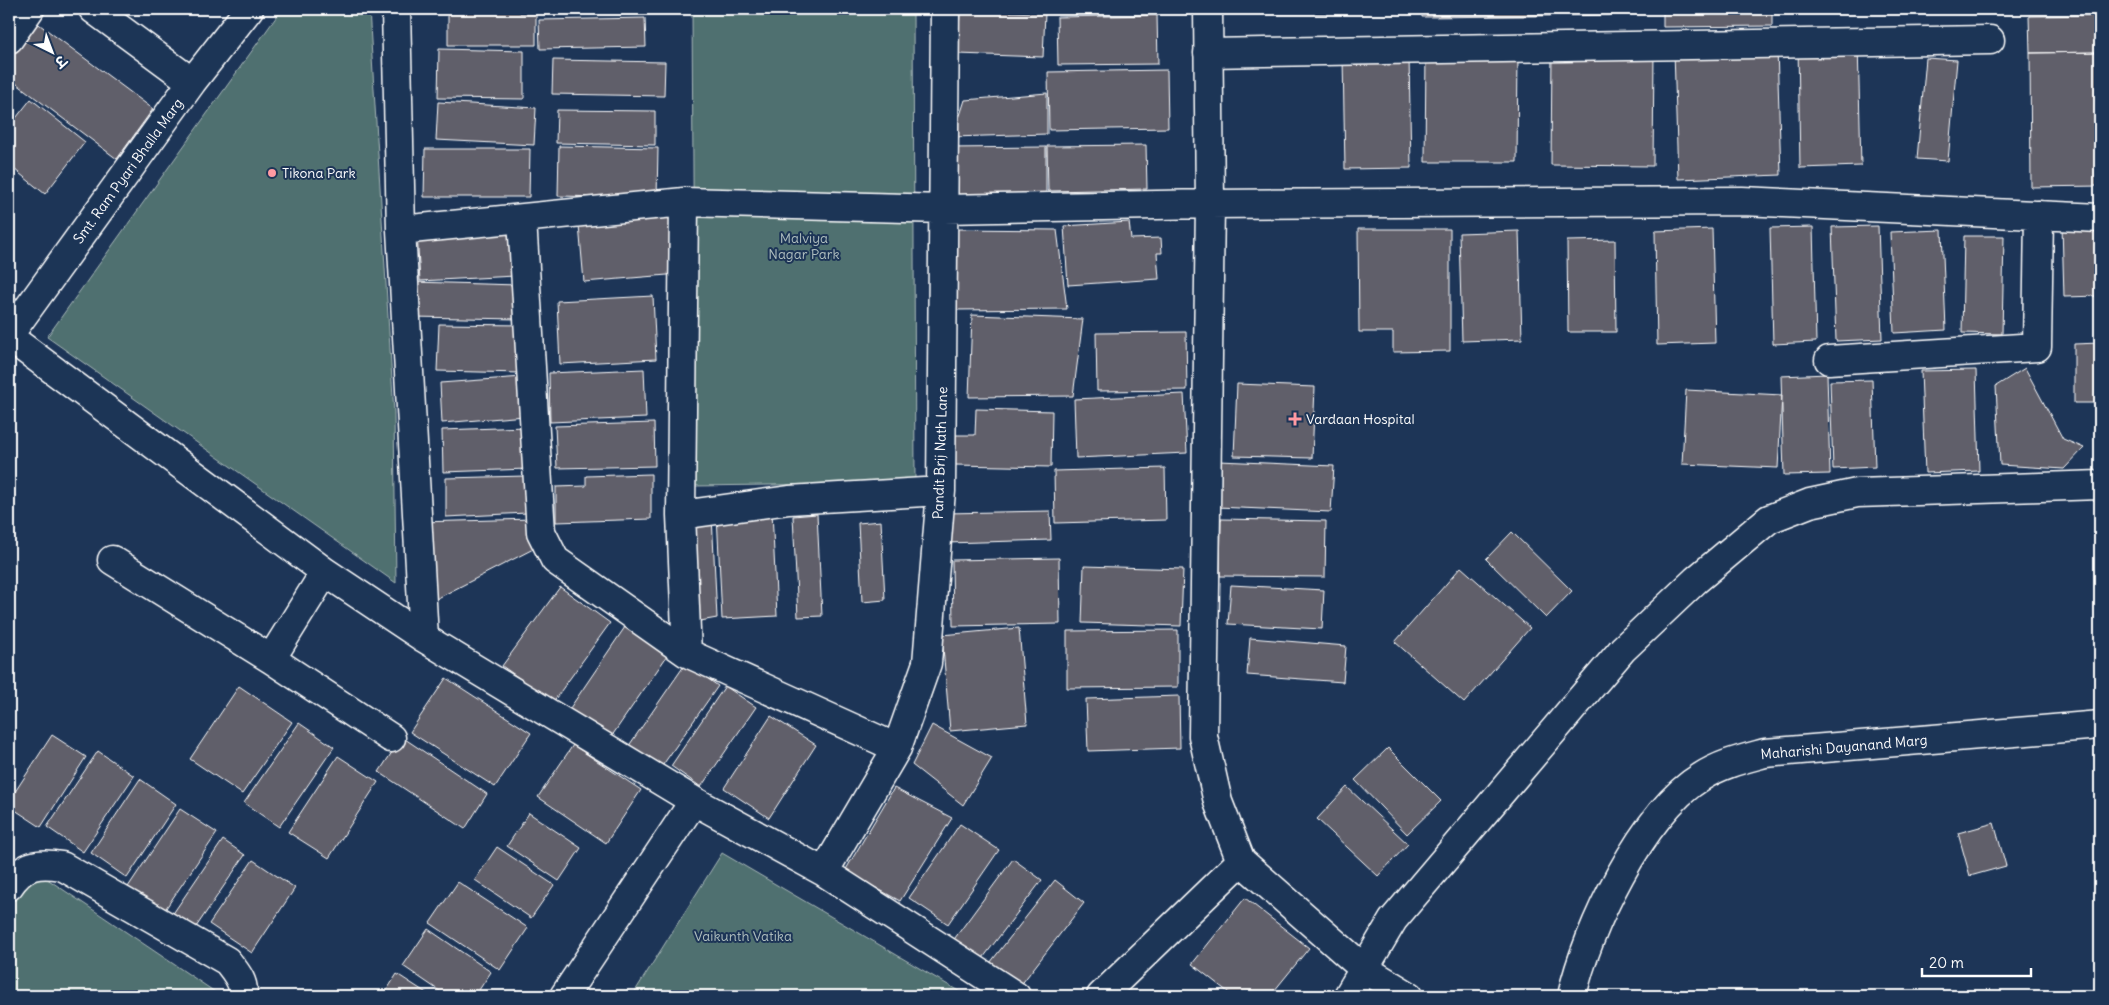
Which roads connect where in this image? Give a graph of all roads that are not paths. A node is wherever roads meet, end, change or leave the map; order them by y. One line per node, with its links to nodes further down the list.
1 (30, 9): 7 (street)
2 (93, 9): 10 (street)
3 (249, 9): 10 (street, Smt. Ram Pyari Bhalla Marg)
4 (396, 9): 17 (street)
5 (945, 9): 13 (street, Pandit Brij Nath Lane)
6 (1208, 9): 9 (street)
7 (9, 39)
8 (1990, 40): 9 (street)
9 (1208, 54): 12 (street)
10 (192, 82): 18 (street, Smt. Ram Pyari Bhalla Marg)
11 (684, 202): 13 (street); 16 (street); 22 (street)
12 (1210, 204): 13 (street); 14 (street); 32 (street)
13 (944, 210): 21 (street, Pandit Brij Nath Lane)
14 (2039, 215): 15 (street); 19 (street)
15 (2100, 218)
16 (522, 219): 17 (street); 26 (street)
17 (401, 230): 25 (street)
18 (9, 336): 24 (street)
19 (1829, 360)
20 (2100, 485): 35 (street)
21 (941, 491): 22 (street); 30 (street, Pandit Brij Nath Lane)
22 (681, 515): 26 (street)
23 (112, 560): 27 (street)
24 (326, 572): 25 (street); 27 (street)
25 (424, 638): 31 (street)
26 (687, 653): 30 (street)
27 (271, 660): 29 (street)
28 (2100, 725): 42 (street, Maharishi Dayanand Marg)
29 (391, 738)
30 (897, 748): 33 (street, Pandit Brij Nath Lane)
31 (694, 801): 33 (street); 37 (street)
32 (1242, 861): 35 (street); 39 (street)
33 (824, 872): 38 (street)
34 (9, 886): 36 (street)
35 (1363, 968): 40 (street); 41 (street)
36 (242, 996)
37 (564, 996)
38 (1016, 996)
39 (1100, 996)
40 (1348, 996)
41 (1409, 996)
42 (1572, 996)

